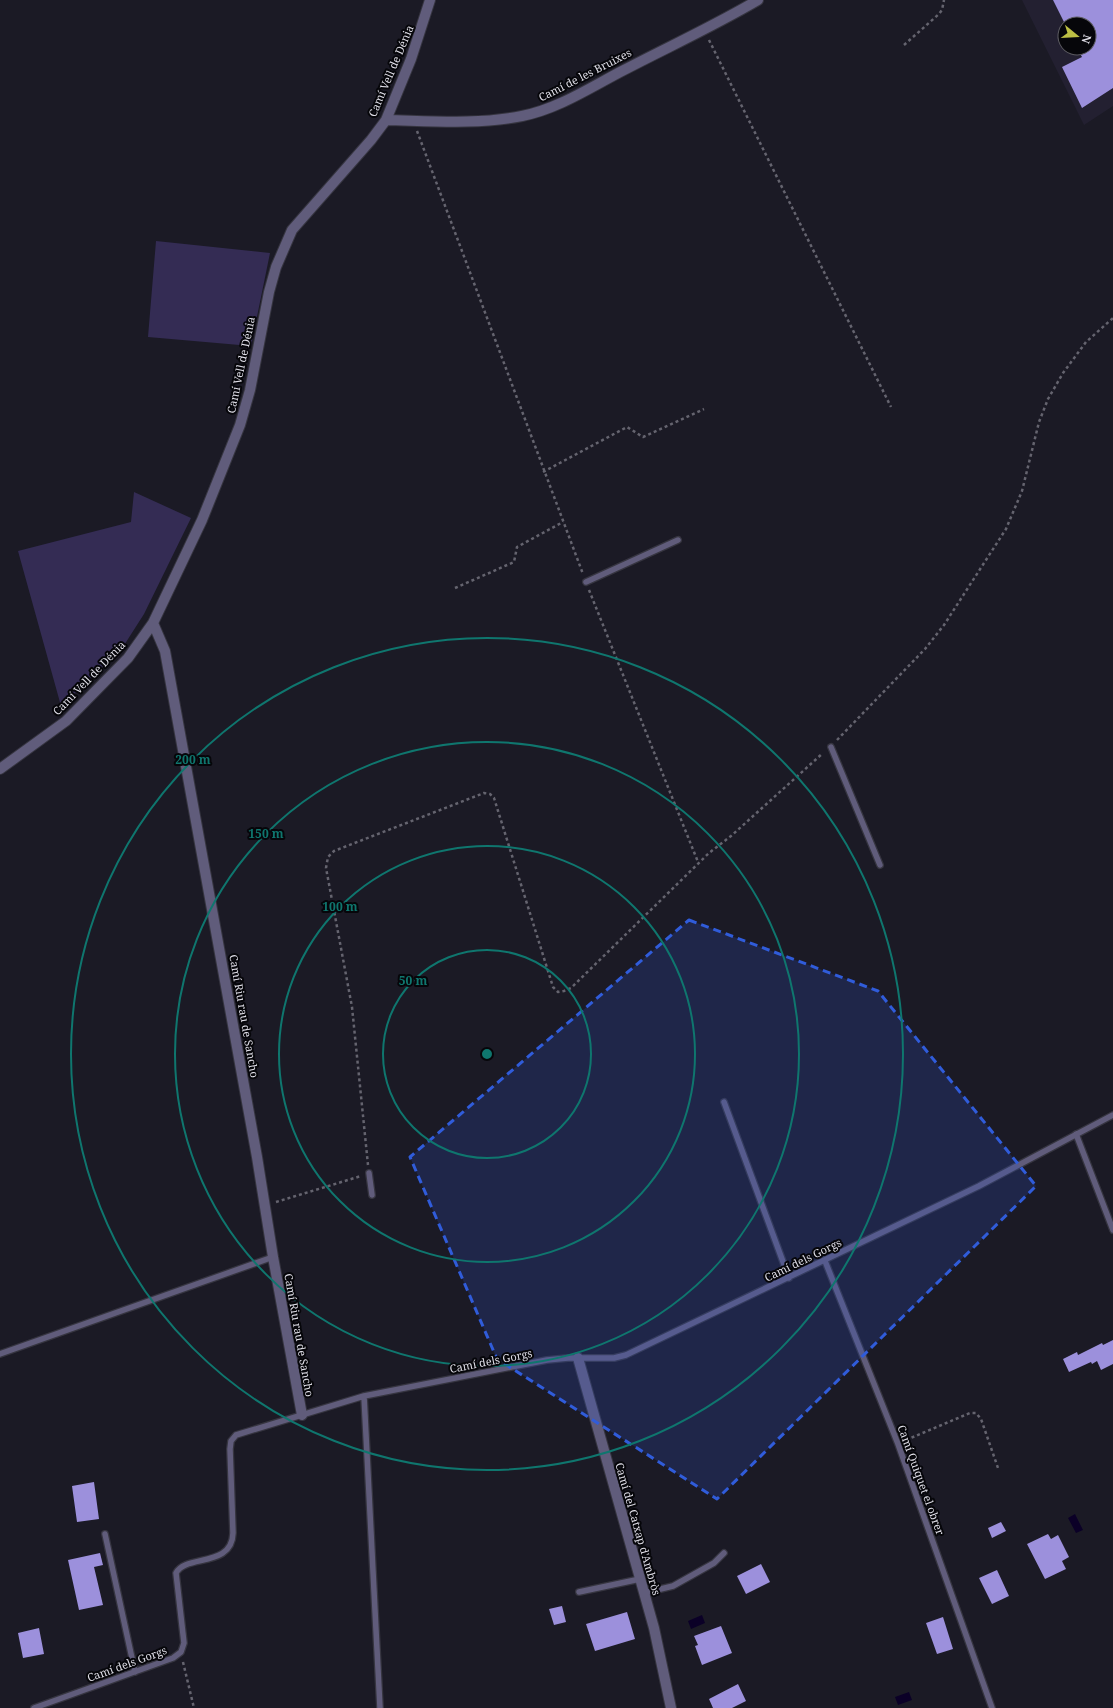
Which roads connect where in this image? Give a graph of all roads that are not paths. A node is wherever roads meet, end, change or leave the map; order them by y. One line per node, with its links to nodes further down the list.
1 (430, 0): 3 (street, Camí Vell de Dénia)
2 (758, 0): 3 (street, Camí de les Bruixes)
3 (386, 120): 6 (street, Camí Vell de Dénia)
4 (678, 540): 5 (lane)
5 (586, 582)
6 (154, 622): 8 (street, Camí Vell de Dénia); 16 (street, Camí Riu rau de Sancho)
7 (831, 747): 9 (lane)
8 (0, 769)
9 (880, 865)
10 (724, 1102): 18 (lane)
11 (1113, 1115): 12 (lane, Camí dels Gorgs)
12 (1076, 1134): 15 (lane); 17 (lane, Camí dels Gorgs)
13 (369, 1173): 14 (lane)
14 (372, 1195)
15 (1113, 1230)
16 (273, 1257): 19 (lane); 22 (street, Camí Riu rau de Sancho)
17 (825, 1261): 18 (lane, Camí dels Gorgs); 32 (lane, Camí Quiquet el obrer)
18 (790, 1278): 20 (lane, Camí dels Gorgs)
19 (0, 1354)
20 (578, 1358): 21 (lane, Camí dels Gorgs); 25 (street, Camí del Catxap d'Ambròs)
21 (364, 1396): 22 (lane, Camí dels Gorgs); 30 (lane)
22 (302, 1415): 28 (lane, Camí dels Gorgs)
23 (105, 1534): 28 (lane)
24 (724, 1553): 27 (lane)
25 (640, 1579): 26 (lane); 27 (street, Camí del Catxap d'Ambròs)
26 (579, 1592)
27 (644, 1593): 31 (street, Camí del Catxap d'Ambròs)
28 (135, 1672): 29 (lane, Camí dels Gorgs)
29 (34, 1708)
30 (380, 1708)
31 (671, 1708)
32 (992, 1708)

